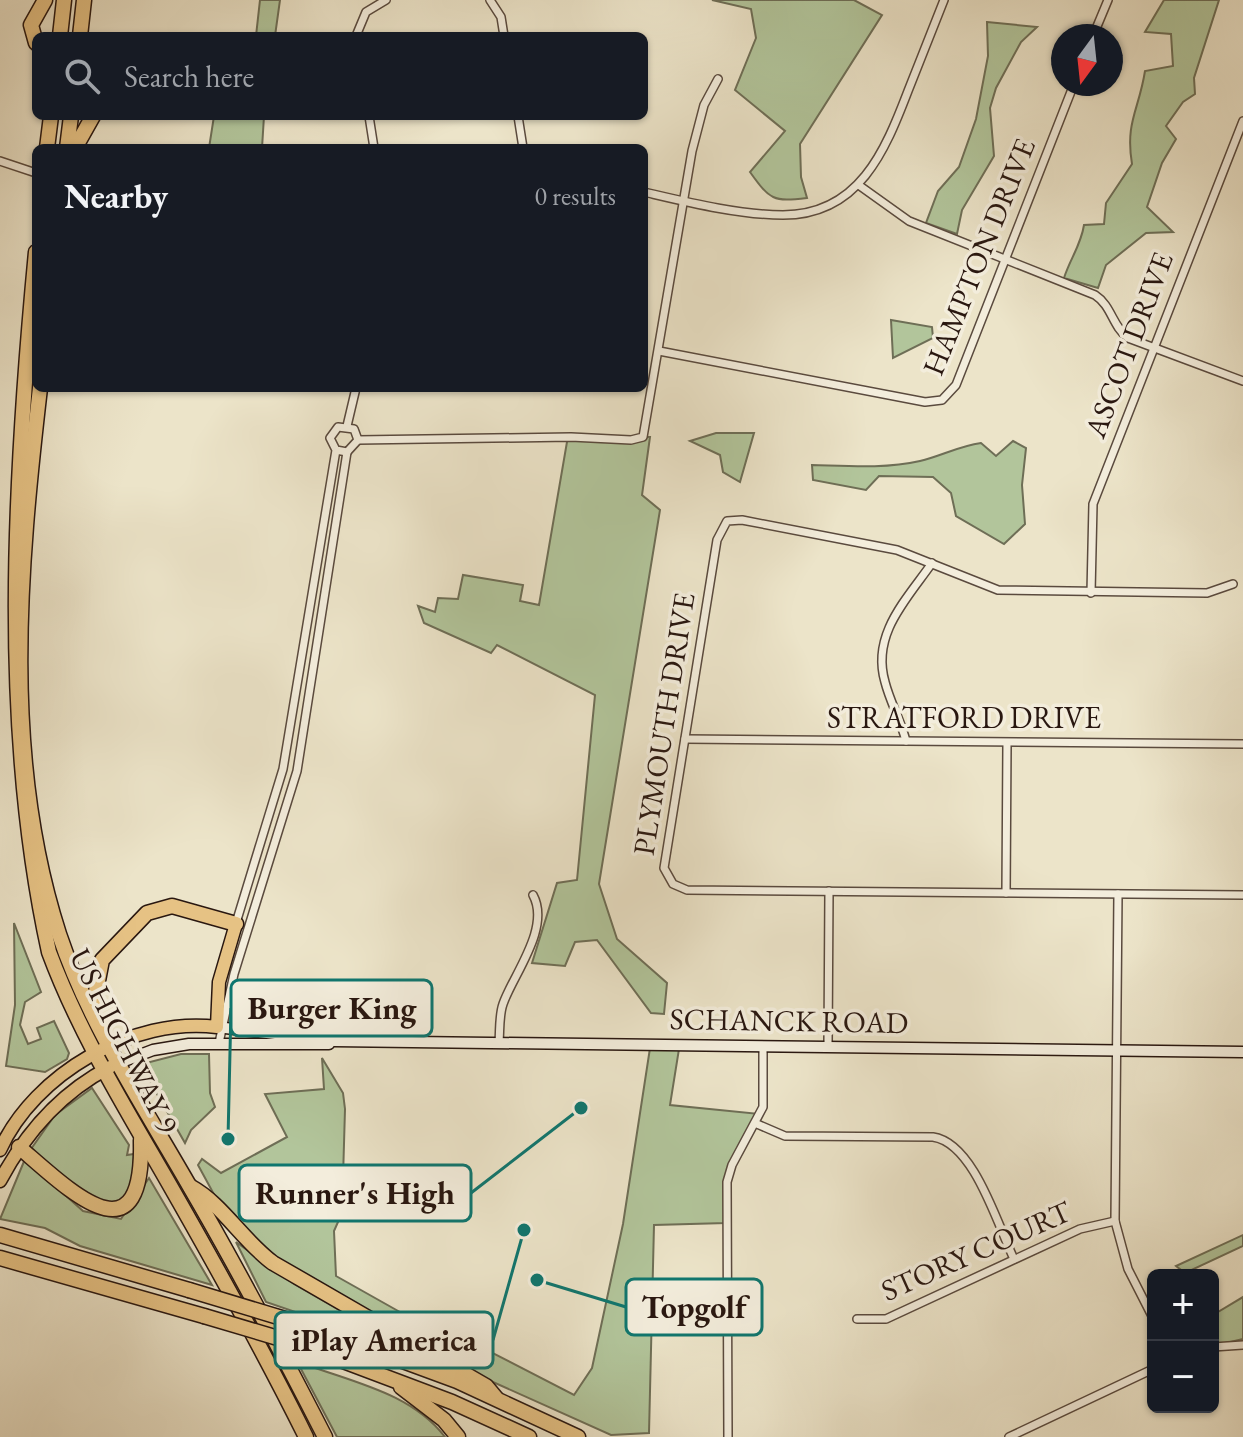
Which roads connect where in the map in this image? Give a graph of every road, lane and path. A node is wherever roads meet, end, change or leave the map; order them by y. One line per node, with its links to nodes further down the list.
1 (45, 0): 9 (highway)
2 (64, 0): 10 (highway)
3 (84, 0): 11 (highway)
4 (386, 0): 12 (street)
5 (490, 0): 13 (street)
6 (944, 0): 29 (street)
7 (1108, 0): 8 (street)
8 (1098, 24)
9 (33, 32)
10 (60, 32)
11 (80, 32)
12 (358, 32)
13 (503, 32)
14 (718, 79): 31 (street)
15 (1069, 96): 32 (street, HAMPTON DRIVE)
16 (50, 120): 22 (highway)
17 (70, 120): 23 (highway)
18 (91, 120): 24 (highway)
19 (370, 120): 25 (street)
20 (519, 120): 26 (street)
21 (1243, 121): 34 (street, ASCOT DRIVE)
22 (48, 144)
23 (68, 144)
24 (77, 144)
25 (373, 144)
26 (522, 144)
27 (0, 161): 28 (street)
28 (32, 172)
29 (860, 186): 31 (street); 32 (street)
30 (648, 193): 31 (street)
31 (684, 200): 35 (street)
32 (1006, 259): 34 (street); 35 (street, HAMPTON DRIVE)
33 (32, 289): 71 (highway, US HIGHWAY 9)
34 (1154, 349): 36 (street); 45 (street, ASCOT DRIVE)
35 (659, 351): 40 (street)
36 (1243, 381)
37 (40, 392): 61 (highway, US HIGHWAY 9)
38 (355, 392): 39 (street)
39 (347, 426): 40 (street); 41 (street)
40 (358, 440): 42 (street)
41 (336, 450): 42 (street); 46 (street)
42 (347, 452): 47 (street)
43 (932, 563): 45 (street, PLYMOUTH DRIVE); 48 (street, PLYMOUTH DRIVE); 49 (street)
44 (1233, 584): 45 (street, PLYMOUTH DRIVE)
45 (1091, 593)
46 (295, 703): 47 (street); 52 (street)
47 (308, 705): 53 (street)
48 (685, 739): 49 (street, STRATFORD DRIVE); 54 (street, PLYMOUTH DRIVE)
49 (906, 741): 50 (street, STRATFORD DRIVE)
50 (1007, 743): 51 (street, STRATFORD DRIVE); 55 (street)
51 (1243, 744)
52 (252, 874): 53 (street); 60 (street)
53 (265, 879): 59 (street)
54 (829, 891): 55 (street, PLYMOUTH DRIVE); 68 (street)
55 (1006, 893): 56 (street, PLYMOUTH DRIVE)
56 (1118, 894): 58 (street, PLYMOUTH DRIVE); 69 (street)
57 (533, 895): 64 (street)
58 (1243, 895)
59 (253, 915): 60 (street); 62 (street)
60 (236, 924): 61 (highway); 62 (main road)
61 (92, 1012): 66 (highway, US HIGHWAY 9)
62 (221, 1028): 63 (street, SCHANCK ROAD); 65 (street); 66 (main road, SCHANCK ROAD)
63 (334, 1041): 64 (street, SCHANCK ROAD); 65 (street, SCHANCK ROAD)
64 (499, 1042): 67 (street, SCHANCK ROAD)
65 (219, 1043): 72 (street, SCHANCK ROAD)
66 (110, 1047): 71 (main road, SCHANCK ROAD); 72 (highway, US HIGHWAY 9)
67 (763, 1047): 68 (street, SCHANCK ROAD); 74 (street)
68 (828, 1047): 69 (street, SCHANCK ROAD)
69 (1116, 1051): 70 (street, SCHANCK ROAD); 80 (street)
70 (1243, 1052)
71 (95, 1054): 73 (highway, US HIGHWAY 9); 76 (main road, SCHANCK ROAD)
72 (119, 1063): 73 (main road); 79 (highway, US HIGHWAY 9)
73 (104, 1070): 75 (highway, US HIGHWAY 9); 77 (main road)
74 (757, 1124): 82 (street); 96 (street)
75 (141, 1135): 77 (highway); 91 (highway, US HIGHWAY 9)
76 (2, 1142): 77 (street)
77 (19, 1147): 78 (main road)
78 (0, 1181)
79 (189, 1186): 90 (highway); 92 (highway, US HIGHWAY 9)
80 (1115, 1221): 82 (street, STORY COURT); 84 (street)
81 (7, 1237): 90 (highway, bridge)
82 (1014, 1259): 85 (street, STORY COURT)
83 (3, 1263): 89 (highway, bridge)
84 (1147, 1306)
85 (857, 1319)
86 (1243, 1345): 87 (street)
87 (1219, 1347)
88 (1147, 1372): 97 (street)
89 (388, 1377): 93 (highway); 94 (highway)
90 (496, 1398): 95 (highway)
91 (306, 1437)
92 (325, 1437)
93 (458, 1437)
94 (529, 1437)
95 (578, 1437)
96 (728, 1437)
97 (1009, 1437)

